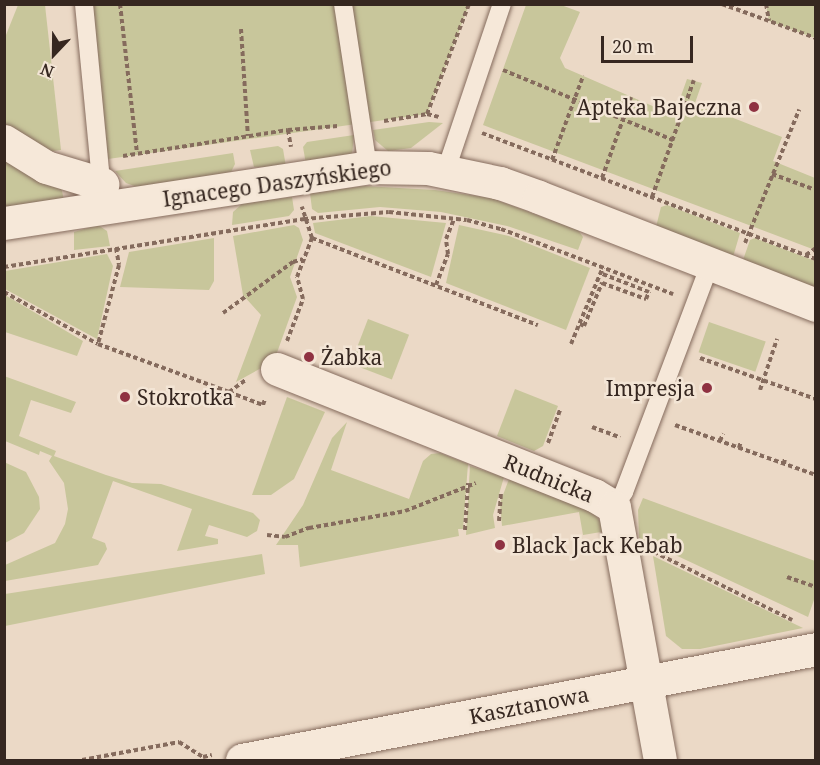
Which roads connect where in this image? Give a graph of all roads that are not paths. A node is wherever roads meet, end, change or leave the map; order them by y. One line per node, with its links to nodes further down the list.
1 (84, 4): 7 (lane)
2 (343, 4): 5 (lane)
3 (502, 4): 6 (lane)
4 (4, 141): 7 (street)
5 (368, 168): 6 (street, Ignacego Daszyńskiego); 7 (street, Ignacego Daszyńskiego)
6 (446, 170): 9 (street, Ignacego Daszyńskiego)
7 (102, 184): 8 (street, Ignacego Daszyńskiego)
8 (4, 223)
9 (721, 270): 10 (street, Ignacego Daszyńskiego); 12 (lane)
10 (816, 305)
11 (277, 369): 12 (street, Rudnicka)
12 (614, 507): 14 (street, Rudnicka)
13 (809, 637): 14 (street, Kasztanowa)
14 (646, 682): 15 (street, Kasztanowa); 16 (street, Rudnicka)
15 (242, 760)
16 (660, 760)

